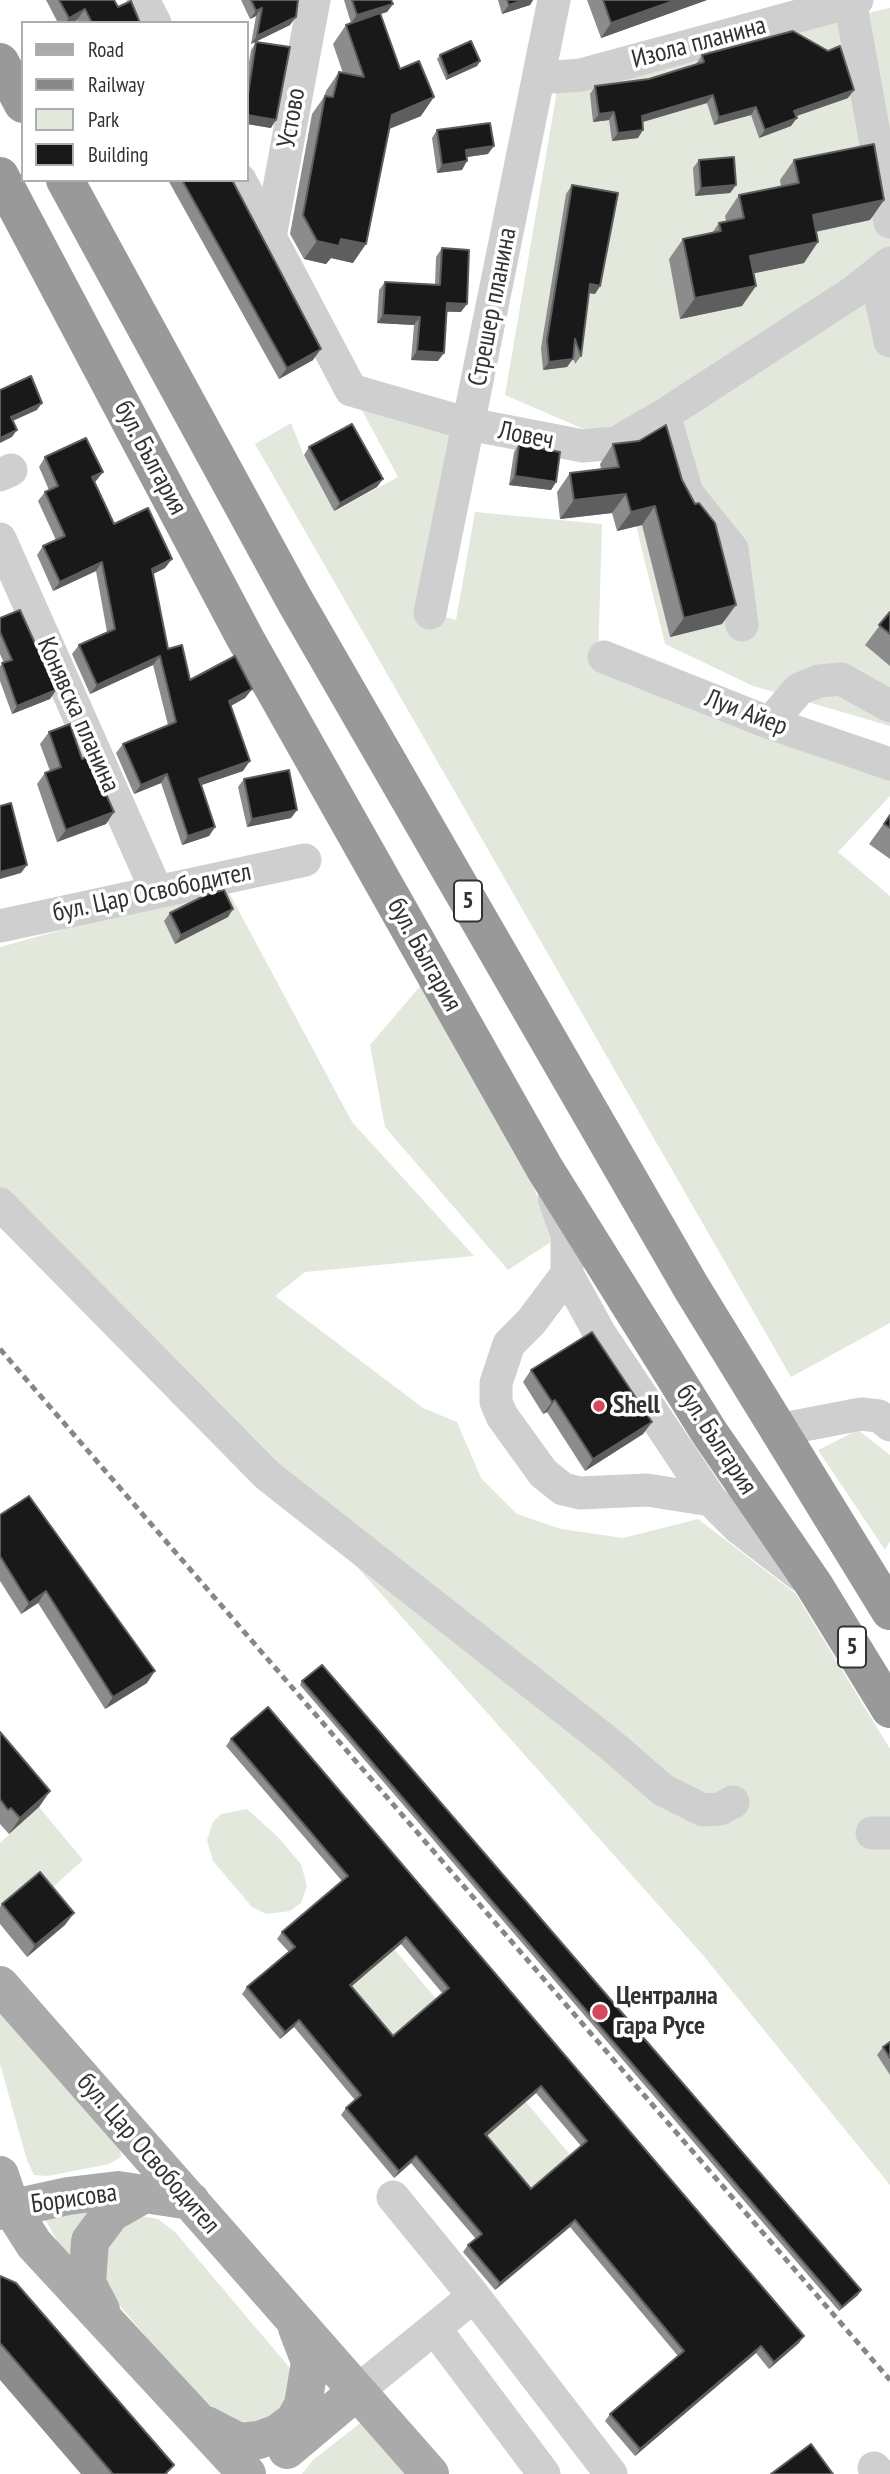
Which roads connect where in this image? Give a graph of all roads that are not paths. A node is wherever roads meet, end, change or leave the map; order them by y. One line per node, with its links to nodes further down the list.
1 (143, 0): 5 (street)
2 (314, 0): 13 (street, Устово)
3 (554, 0): 7 (street, Стрешер планина)
4 (852, 1): 7 (street, Изола планина); 12 (street)
5 (154, 21)
6 (0, 62): 8 (highway)
7 (540, 75): 17 (street, Стрешер планина)
8 (21, 100)
9 (0, 176): 28 (highway, бул. България / 5)
10 (66, 182): 32 (highway, 5)
11 (241, 182): 13 (street, Ловеч)
12 (890, 222)
13 (270, 237): 17 (street, Ловеч)
14 (881, 271): 15 (street); 16 (street, Ловеч)
15 (890, 341)
16 (664, 415): 17 (street, Ловеч); 20 (street)
17 (469, 424): 19 (street, Стрешер планина)
18 (0, 539): 26 (street, Конявска планина)
19 (430, 613)
20 (741, 625)
21 (604, 657): 23 (street, Луи Айер)
22 (890, 706): 23 (street)
23 (770, 723): 24 (street, Луи Айер)
24 (890, 764)
25 (305, 860): 26 (street, бул. Цар Освободител)
26 (157, 891): 27 (street, бул. Цар Освободител)
27 (0, 926)
28 (545, 1169): 30 (street); 34 (highway, бул. България / 5)
29 (0, 1204): 37 (street)
30 (568, 1274): 33 (street); 33 (street)
31 (890, 1425): 32 (street)
32 (778, 1430): 35 (highway, 5)
33 (711, 1500): 34 (street)
34 (814, 1586): 36 (highway, бул. България / 5)
35 (888, 1603)
36 (890, 1709)
37 (733, 1802)
38 (0, 1985): 42 (main road, бул. Цар Освободител)
39 (146, 2193): 41 (main road, Борисова); 42 (main road, Борисова); 46 (main road)
40 (393, 2197): 45 (street)
41 (4, 2198): 44 (main road)
42 (191, 2201): 47 (main road, бул. Цар Освободител)
43 (0, 2245): 44 (main road)
44 (50, 2262): 46 (main road)
45 (474, 2297): 48 (street); 56 (street)
46 (105, 2318): 50 (main road)
47 (295, 2323): 49 (main road, бул. Цар Освободител); 50 (main road)
48 (435, 2329): 49 (street); 55 (street)
49 (356, 2392): 53 (main road); 54 (main road, бул. Цар Освободител)
50 (198, 2421): 51 (main road); 52 (main road)
51 (209, 2474)
52 (247, 2474)
53 (259, 2474)
54 (430, 2474)
55 (544, 2474)
56 (611, 2474)

